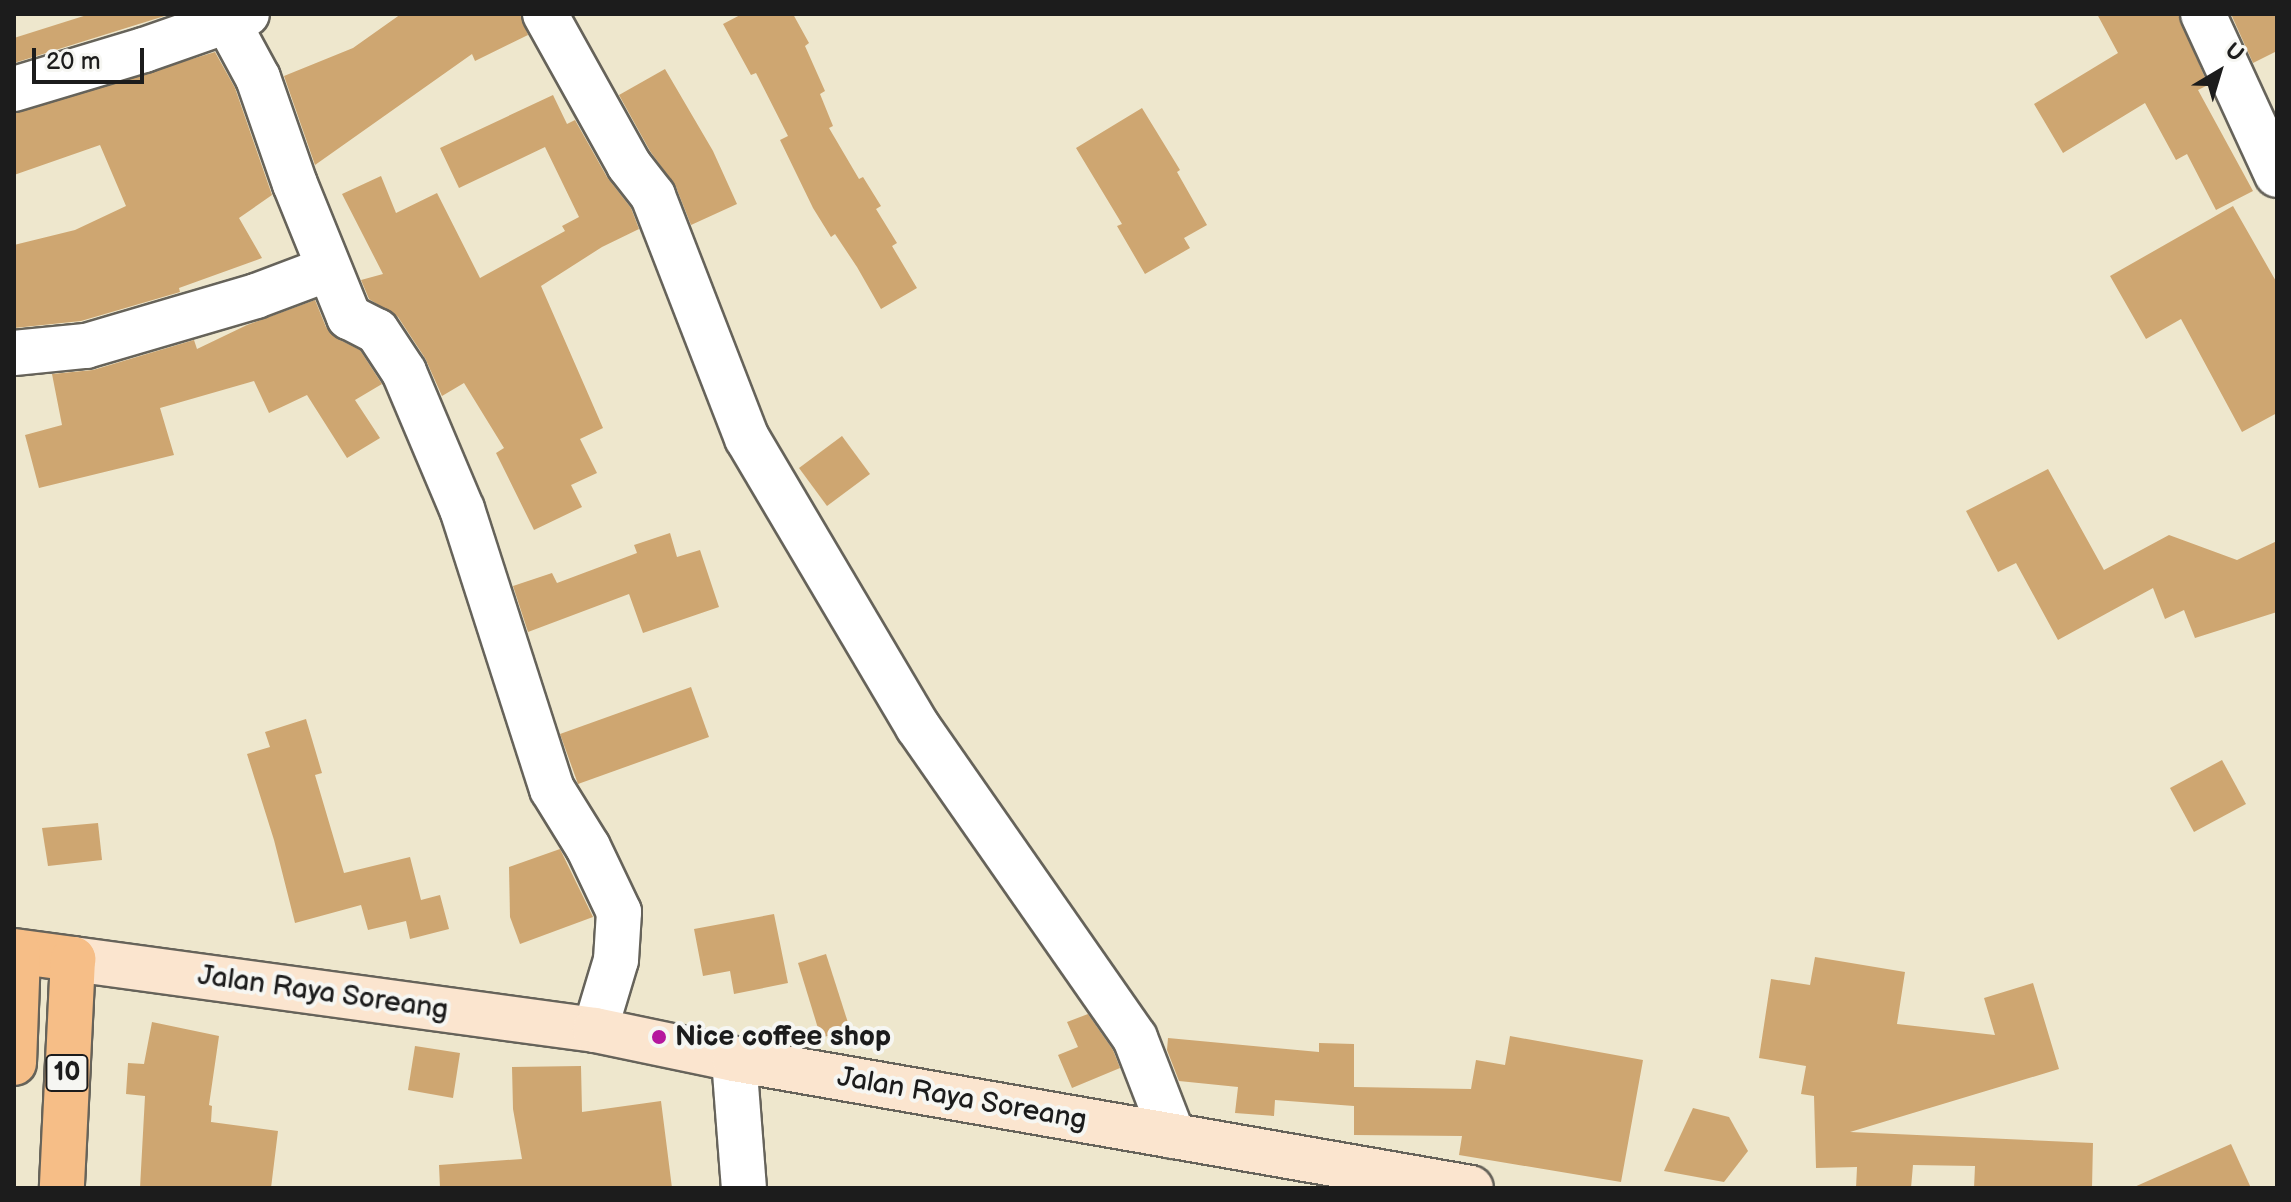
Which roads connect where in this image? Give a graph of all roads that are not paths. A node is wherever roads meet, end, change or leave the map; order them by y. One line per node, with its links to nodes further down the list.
1 (545, 14): 13 (street)
2 (2203, 14): 5 (street)
3 (236, 17): 4 (street); 6 (street)
4 (14, 89)
5 (2277, 175)
6 (328, 269): 7 (street); 10 (street)
7 (14, 353)
8 (16, 952): 9 (highway, 10); 12 (highway, 10)
9 (73, 959): 10 (main road, Jalan Raya Soreang); 14 (highway, 10)
10 (595, 1030): 11 (main road, Jalan Raya Soreang)
11 (734, 1059): 13 (main road, Jalan Raya Soreang); 15 (street)
12 (14, 1063)
13 (1173, 1136): 16 (main road, Jalan Raya Soreang)
14 (62, 1188)
15 (744, 1188)
16 (1471, 1188)

